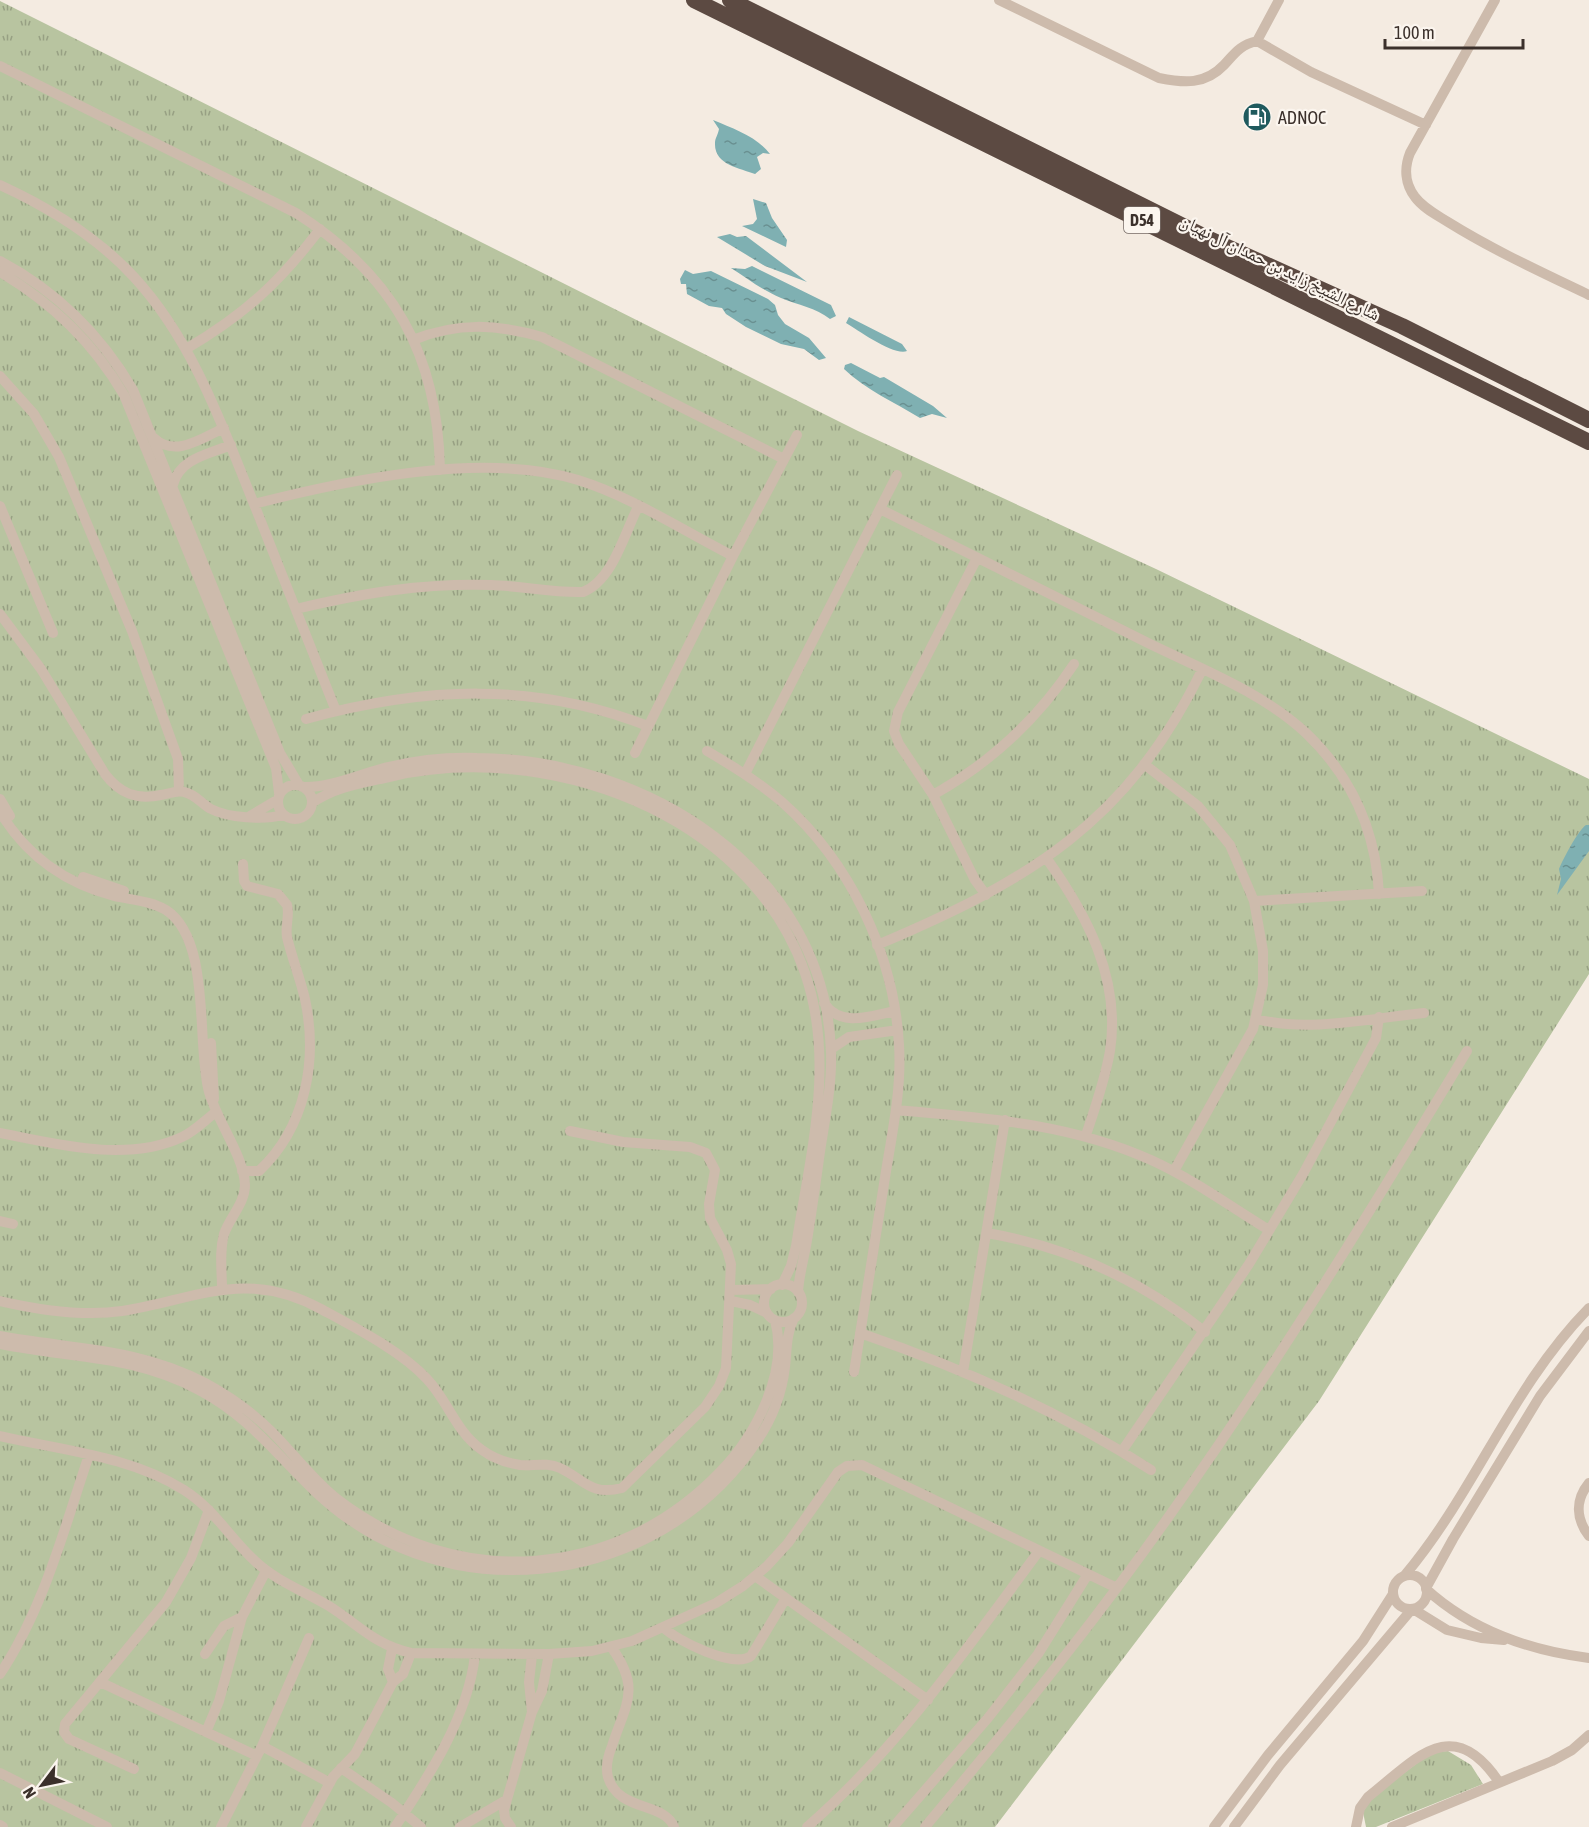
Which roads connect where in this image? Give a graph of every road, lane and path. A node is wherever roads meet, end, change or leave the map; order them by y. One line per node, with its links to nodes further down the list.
1 (694, 0): 21 (highway, شارع الشيخ زايد بن حمدان آل نهيان / D54)
2 (730, 0): 17 (highway, شارع الشيخ زايد بن حمدان آل نهيان / D54)
3 (999, 0): 6 (street)
4 (1279, 0): 6 (street)
5 (1495, 0): 8 (street)
6 (1257, 41): 8 (street)
7 (0, 66): 10 (street)
8 (1426, 125): 13 (street)
9 (0, 185): 15 (street)
10 (320, 229): 14 (street); 15 (street)
11 (0, 261): 20 (street)
12 (0, 272): 48 (street)
13 (1589, 295)
14 (413, 340): 23 (street); 24 (street)
15 (186, 349): 18 (street)
16 (0, 376): 46 (street)
17 (1589, 420)
18 (224, 428): 20 (street); 22 (street)
19 (797, 435): 23 (street)
20 (153, 438): 26 (street)
21 (1589, 442)
22 (231, 445): 26 (street); 27 (street)
23 (784, 459): 31 (street)
24 (440, 470): 27 (street); 29 (street)
25 (897, 475): 30 (street)
26 (173, 485): 45 (street)
27 (254, 504): 33 (street)
28 (0, 506): 35 (street)
29 (638, 507): 31 (street); 33 (street)
30 (880, 509): 32 (street); 44 (street)
31 (733, 556): 40 (street)
32 (977, 558): 37 (street); 47 (street)
33 (296, 609): 38 (street)
34 (0, 614): 46 (street)
35 (52, 633)
36 (1074, 664): 47 (street)
37 (1202, 670): 43 (street); 57 (street)
38 (336, 711): 39 (street); 40 (street)
39 (306, 719)
40 (648, 726): 42 (street)
41 (707, 751): 44 (street)
42 (635, 753)
43 (1144, 764): 54 (street); 59 (street)
44 (745, 774): 60 (street)
45 (301, 786): 48 (street); 50 (street); 61 (street)
46 (179, 792): 53 (street)
47 (933, 795): 58 (street)
48 (278, 796): 52 (street); 53 (street)
49 (0, 800): 71 (street)
50 (312, 803): 52 (street); 83 (street)
51 (0, 812): 71 (street)
52 (283, 815): 53 (street)
53 (250, 816)
54 (1047, 859): 58 (street); 76 (street)
55 (243, 864): 77 (street)
56 (1422, 891): 57 (street)
57 (1379, 894): 59 (street)
58 (986, 895): 60 (street)
59 (1254, 901): 66 (street)
60 (878, 945): 62 (street)
61 (824, 1003): 64 (street); 69 (street)
62 (895, 1011): 64 (street); 67 (street)
63 (1424, 1013): 65 (street)
64 (866, 1017): 68 (street)
65 (1379, 1017): 66 (street); 81 (street)
66 (1257, 1019): 78 (street)
67 (898, 1030): 68 (street); 72 (street)
68 (869, 1033): 69 (street)
69 (831, 1049): 85 (street)
70 (1467, 1051): 110 (street)
71 (214, 1107): 75 (street); 77 (street)
72 (896, 1110): 73 (street); 93 (street)
73 (1005, 1120): 76 (street); 82 (street)
74 (570, 1131): 86 (street)
75 (0, 1133)
76 (1086, 1136): 78 (street)
77 (242, 1172): 84 (street)
78 (1174, 1172): 81 (street)
79 (0, 1221): 80 (street)
80 (13, 1224)
81 (1269, 1230): 92 (street)
82 (987, 1233): 92 (street); 97 (street)
83 (777, 1287): 85 (street); 86 (street); 89 (street)
84 (222, 1289): 86 (street); 87 (street)
85 (798, 1292): 90 (street)
86 (731, 1296): 89 (street)
87 (0, 1302)
88 (1589, 1308): 108 (street)
89 (771, 1316): 90 (street); 94 (street)
90 (794, 1318): 95 (street)
91 (1589, 1331): 111 (street)
92 (1205, 1332): 99 (street)
93 (860, 1333): 96 (street); 97 (street)
94 (0, 1336)
95 (0, 1344)
96 (854, 1372)
97 (963, 1372): 99 (street)
98 (0, 1436): 100 (street)
99 (1122, 1451): 101 (street)
100 (89, 1455): 103 (street); 129 (street)
101 (1151, 1470)
102 (1589, 1483): 104 (street)
103 (209, 1510): 106 (street); 131 (street)
104 (1589, 1536)
105 (1039, 1551): 107 (street); 109 (street); 132 (street)
106 (266, 1571): 116 (street); 122 (street)
107 (1088, 1574): 110 (street); 153 (street)
108 (1406, 1575): 111 (street); 112 (street)
109 (755, 1576): 113 (street); 117 (street)
110 (1117, 1588): 154 (street)
111 (1426, 1588): 114 (street); 115 (street)
112 (1393, 1594): 114 (street); 155 (street)
113 (786, 1598): 117 (street); 132 (street)
114 (1412, 1609): 118 (street); 156 (street)
115 (1462, 1614): 118 (street); 120 (street)
116 (242, 1617): 124 (street); 134 (street)
117 (663, 1627): 121 (street)
118 (1455, 1632): 120 (street)
119 (309, 1638): 136 (street)
120 (1508, 1640): 128 (street)
121 (612, 1648): 125 (street); 151 (street)
122 (393, 1649): 123 (street); 130 (street)
123 (411, 1653): 126 (street); 130 (street)
124 (205, 1654)
125 (549, 1654): 127 (street); 133 (street)
126 (475, 1655): 127 (street); 143 (street)
127 (532, 1655): 133 (street)
128 (1589, 1658)
129 (0, 1674)
130 (393, 1682): 137 (street)
131 (100, 1683): 134 (street); 138 (street)
132 (928, 1700): 152 (street)
133 (532, 1712): 142 (street)
134 (206, 1732): 136 (street)
135 (1589, 1735): 140 (street)
136 (259, 1751): 141 (street); 145 (street)
137 (341, 1768): 141 (street); 143 (street)
138 (134, 1769)
139 (0, 1773): 144 (street)
140 (1499, 1782): 157 (street); 158 (street)
141 (330, 1783): 146 (street)
142 (506, 1800): 149 (street); 150 (street)
143 (404, 1813): 147 (street); 148 (street)
144 (107, 1827)
145 (221, 1827)
146 (306, 1827)
147 (395, 1827)
148 (421, 1827)
149 (460, 1827)
150 (511, 1827)
151 (674, 1827)
152 (807, 1827)
153 (893, 1827)
154 (925, 1827)
155 (1214, 1827)
156 (1234, 1827)
157 (1356, 1827)
158 (1392, 1827)

